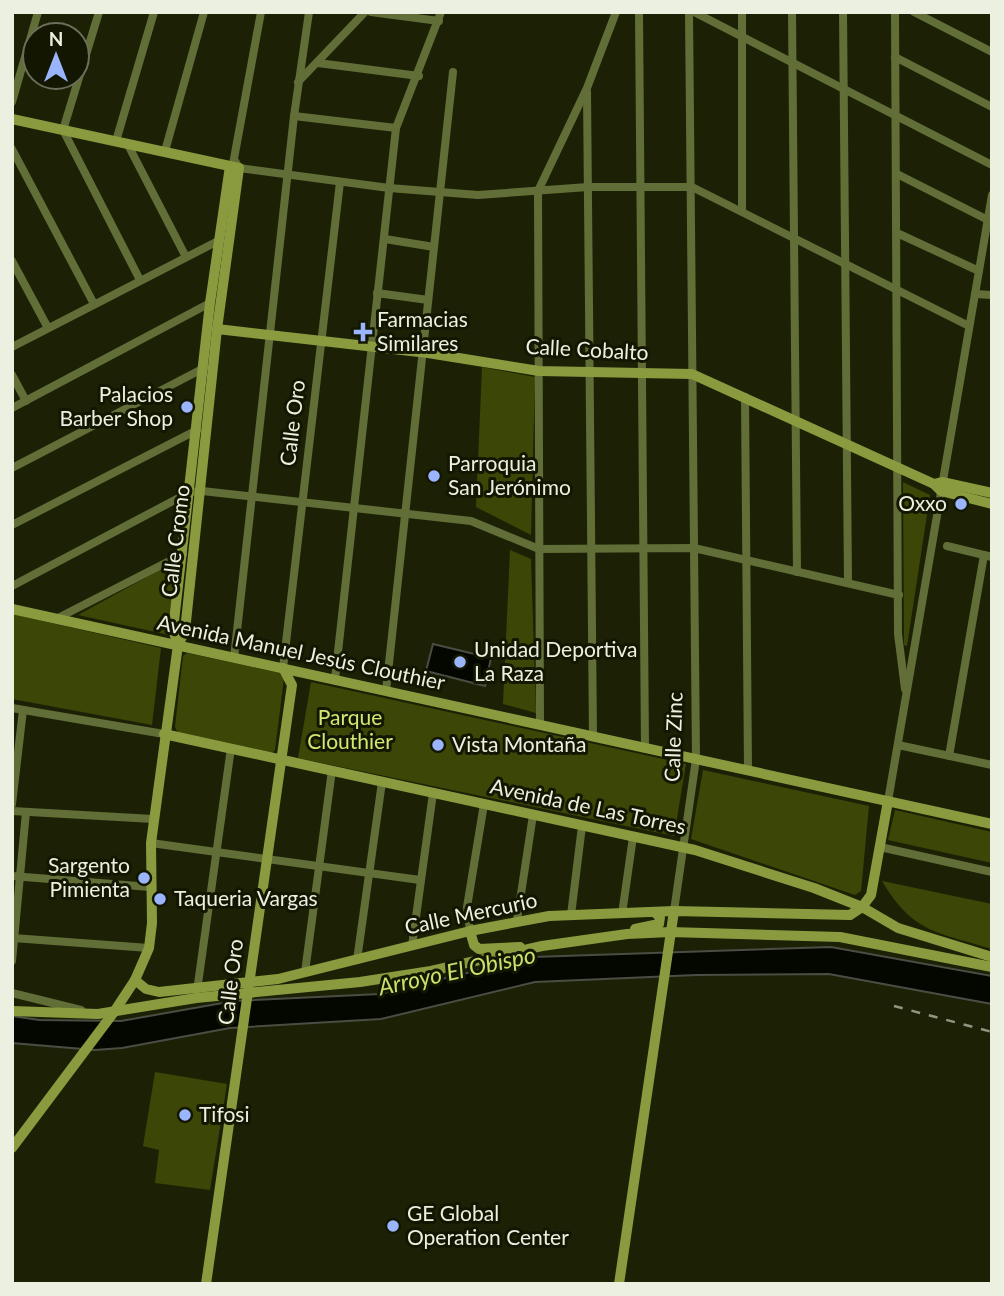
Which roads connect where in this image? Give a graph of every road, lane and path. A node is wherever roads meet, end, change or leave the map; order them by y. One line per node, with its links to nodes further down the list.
1 (38, 12): 28 (street)
2 (99, 12): 34 (street)
3 (143, 12): 16 (street)
4 (204, 12): 37 (street)
5 (261, 12): 38 (street, Calle Cromo)
6 (309, 12): 25 (street)
7 (368, 12): 17 (street); 22 (street)
8 (616, 12): 27 (street)
9 (639, 12): 43 (street)
10 (692, 12): 18 (street); 45 (street, Calle Zinc)
11 (742, 12): 18 (street)
12 (792, 12): 21 (street)
13 (843, 12): 26 (street)
14 (895, 12): 20 (street)
15 (914, 12): 19 (street)
16 (154, 14): 35 (street)
17 (440, 16): 24 (street)
18 (743, 36): 21 (street); 50 (street)
19 (992, 52)
20 (895, 57): 29 (street); 31 (street)
21 (792, 61): 26 (street); 53 (street)
22 (318, 63): 24 (street); 25 (street)
23 (453, 72): 48 (street)
24 (419, 76): 33 (street)
25 (298, 82): 30 (street)
26 (844, 87): 31 (street); 59 (street)
27 (587, 88): 44 (street); 47 (street)
28 (12, 102)
29 (992, 107)
30 (294, 116): 33 (street); 41 (street)
31 (896, 116): 39 (street); 40 (street)
32 (12, 119): 34 (street)
33 (396, 128): 46 (street)
34 (63, 130): 35 (street); 61 (street)
35 (121, 142): 37 (street); 57 (street)
36 (12, 149): 68 (street)
37 (165, 151): 38 (street)
38 (235, 165): 41 (street); 55 (street, Calle Cromo); 71 (street, Calle Cromo)
39 (992, 165)
40 (897, 174): 51 (street); 52 (street)
41 (289, 175): 42 (street); 72 (street)
42 (340, 182): 46 (street); 73 (street, Calle Oro)
43 (640, 186): 44 (street); 45 (street); 80 (street)
44 (589, 187): 47 (street); 79 (street)
45 (692, 187): 50 (street); 81 (street, Calle Zinc)
46 (389, 188): 48 (street); 54 (street)
47 (538, 191): 48 (street); 78 (street)
48 (440, 192): 56 (street)
49 (992, 195): 51 (street)
50 (743, 211): 53 (street)
51 (988, 220): 60 (street)
52 (897, 233): 60 (street); 62 (street)
53 (795, 238): 59 (street); 86 (street)
54 (385, 239): 56 (street); 63 (street)
55 (218, 241): 57 (street); 67 (street, Calle Cromo)
56 (434, 247): 66 (street)
57 (186, 257): 61 (street)
58 (12, 261): 70 (street)
59 (846, 265): 62 (street); 88 (street)
60 (979, 271): 64 (street)
61 (140, 280): 68 (street)
62 (897, 291): 69 (street); 90 (street)
63 (377, 293): 66 (street); 74 (street)
64 (975, 294): 65 (street); 69 (street)
65 (992, 295)
66 (429, 300): 76 (street)
67 (211, 303): 77 (street, Calle Cromo); 84 (street)
68 (94, 304): 70 (street)
69 (969, 326): 91 (street)
70 (48, 328): 75 (street)
71 (217, 329): 72 (street, Calle Cobalto); 92 (street, Calle Cromo)
72 (271, 335): 73 (street, Calle Cobalto); 94 (street)
73 (322, 340): 74 (street, Calle Cobalto); 95 (street, Calle Oro)
74 (372, 346): 76 (street, Calle Cobalto); 97 (street)
75 (12, 347)
76 (422, 353): 78 (street, Calle Cobalto); 98 (street)
77 (204, 368): 87 (street, Calle Cromo); 89 (street)
78 (539, 371): 79 (street, Calle Cobalto); 103 (street)
79 (590, 372): 80 (street, Calle Cobalto); 104 (street)
80 (642, 373): 81 (street, Calle Cobalto); 101 (street)
81 (692, 374): 83 (street, Calle Cobalto); 102 (street, Calle Zinc)
82 (12, 375): 84 (street)
83 (745, 397): 86 (street, Calle Cobalto); 107 (street)
84 (26, 401): 85 (street)
85 (12, 408)
86 (796, 422): 88 (street, Calle Cobalto); 108 (street)
87 (197, 430): 92 (street, Calle Cromo); 99 (street)
88 (846, 445): 90 (street, Calle Cobalto); 109 (street)
89 (12, 468)
90 (898, 471): 91 (street, Calle Cobalto); 111 (street)
91 (939, 486): 93 (street); 96 (street); 120 (street)
92 (196, 491): 94 (street); 105 (street, Calle Cromo); 110 (street); 114 (street, Calle Cromo)
93 (992, 493)
94 (252, 496): 95 (street); 115 (street)
95 (303, 502): 97 (street); 116 (street, Calle Oro)
96 (992, 504)
97 (354, 508): 98 (street); 118 (street)
98 (404, 515): 103 (street); 121 (street)
99 (12, 525)
100 (947, 546): 106 (street)
101 (643, 547): 102 (street); 104 (street); 129 (street)
102 (694, 548): 107 (street); 131 (street, Calle Zinc)
103 (539, 549): 104 (street); 124 (street)
104 (592, 549): 126 (street)
105 (183, 554): 113 (street); 114 (street, Calle Cromo)
106 (988, 556): 130 (street)
107 (746, 560): 108 (street); 135 (street)
108 (797, 572): 109 (street)
109 (848, 583): 111 (street)
110 (12, 586)
111 (899, 595): 120 (street)
112 (13, 607): 113 (street, Avenida Manuel Jesús Clouthier)
113 (56, 619): 114 (street, Avenida Manuel Jesús Clouthier)
114 (178, 645): 115 (street, Avenida Manuel Jesús Clouthier); 125 (street)
115 (234, 658): 116 (street, Avenida Manuel Jesús Clouthier)
116 (283, 668): 117 (street, Avenida Manuel Jesús Clouthier); 119 (street)
117 (313, 675): 118 (street, Avenida Manuel Jesús Clouthier); 119 (street)
118 (335, 679): 121 (street, Avenida Manuel Jesús Clouthier)
119 (292, 685): 132 (street, Calle Oro)
120 (905, 689): 127 (street)
121 (386, 691): 124 (street, Avenida Manuel Jesús Clouthier)
122 (12, 708): 123 (street)
123 (23, 710): 125 (street); 139 (street)
124 (540, 725): 126 (street, Avenida Manuel Jesús Clouthier)
125 (164, 734): 128 (street, Avenida de Las Torres); 144 (street)
126 (593, 737): 129 (street, Avenida Manuel Jesús Clouthier)
127 (898, 745): 130 (street); 138 (street)
128 (231, 748): 132 (street, Avenida de Las Torres); 151 (street)
129 (645, 748): 131 (street, Avenida Manuel Jesús Clouthier)
130 (949, 756): 133 (street)
131 (696, 759): 135 (street, Avenida Manuel Jesús Clouthier); 150 (street, Calle Zinc)
132 (280, 760): 134 (street, Avenida de Las Torres); 152 (street, Calle Oro)
133 (992, 765)
134 (332, 770): 136 (street, Avenida de Las Torres); 153 (street)
135 (748, 770): 138 (street, Avenida Manuel Jesús Clouthier)
136 (382, 782): 137 (street, Avenida de Las Torres); 155 (street)
137 (433, 793): 140 (street, Avenida de Las Torres); 157 (street)
138 (888, 801): 145 (street, Avenida Manuel Jesús Clouthier); 149 (street)
139 (12, 804)
140 (484, 804): 143 (street, Avenida de Las Torres); 165 (street)
141 (12, 811): 142 (street)
142 (26, 812): 144 (street); 156 (street)
143 (533, 815): 146 (street, Avenida de Las Torres); 164 (street)
144 (153, 819): 148 (street)
145 (992, 824)
146 (582, 826): 147 (street, Avenida de Las Torres); 163 (street)
147 (633, 837): 150 (street, Avenida de Las Torres); 162 (street)
148 (151, 843): 151 (street); 158 (street)
149 (880, 847): 154 (street); 159 (street)
150 (684, 848): 159 (street, Avenida de Las Torres); 160 (street, Calle Zinc)
151 (217, 853): 152 (street); 180 (street)
152 (267, 860): 153 (street); 179 (street, Calle Oro)
153 (318, 868): 155 (street); 176 (street)
154 (992, 872)
155 (369, 873): 157 (street); 173 (street)
156 (16, 876): 158 (street); 168 (street)
157 (420, 880): 169 (street)
158 (150, 887): 170 (street)
159 (862, 907): 160 (street, Calle Mercurio); 172 (street, Avenida de Las Torres)
160 (674, 911): 161 (street, Calle Mercurio); 167 (street, Calle Zinc)
161 (654, 912): 162 (street, Calle Mercurio); 166 (street)
162 (622, 914): 163 (street, Calle Mercurio)
163 (571, 915): 164 (street, Calle Mercurio)
164 (517, 920): 165 (street, Calle Mercurio)
165 (470, 931): 169 (street, Calle Mercurio); 171 (street)
166 (627, 934): 167 (street); 171 (street)
167 (669, 937): 175 (street); 187 (street, Calle Zinc)
168 (13, 938): 170 (street); 174 (street)
169 (412, 946): 173 (street, Calle Mercurio)
170 (149, 948): 177 (street)
171 (530, 948): 178 (street)
172 (992, 957)
173 (358, 960): 176 (street, Calle Mercurio)
174 (12, 961)
175 (992, 967)
176 (305, 972): 178 (street, Calle Mercurio)
177 (135, 981): 180 (street, Calle Mercurio); 183 (street)
178 (279, 984): 179 (street, Calle Mercurio)
179 (248, 991): 180 (street, Calle Mercurio); 186 (street, Calle Oro)
180 (197, 992): 183 (street)
181 (12, 993): 184 (street)
182 (12, 1010): 184 (street)
183 (114, 1012): 184 (street); 185 (street)
184 (98, 1014)
185 (12, 1148)
186 (206, 1284)
187 (619, 1284)

